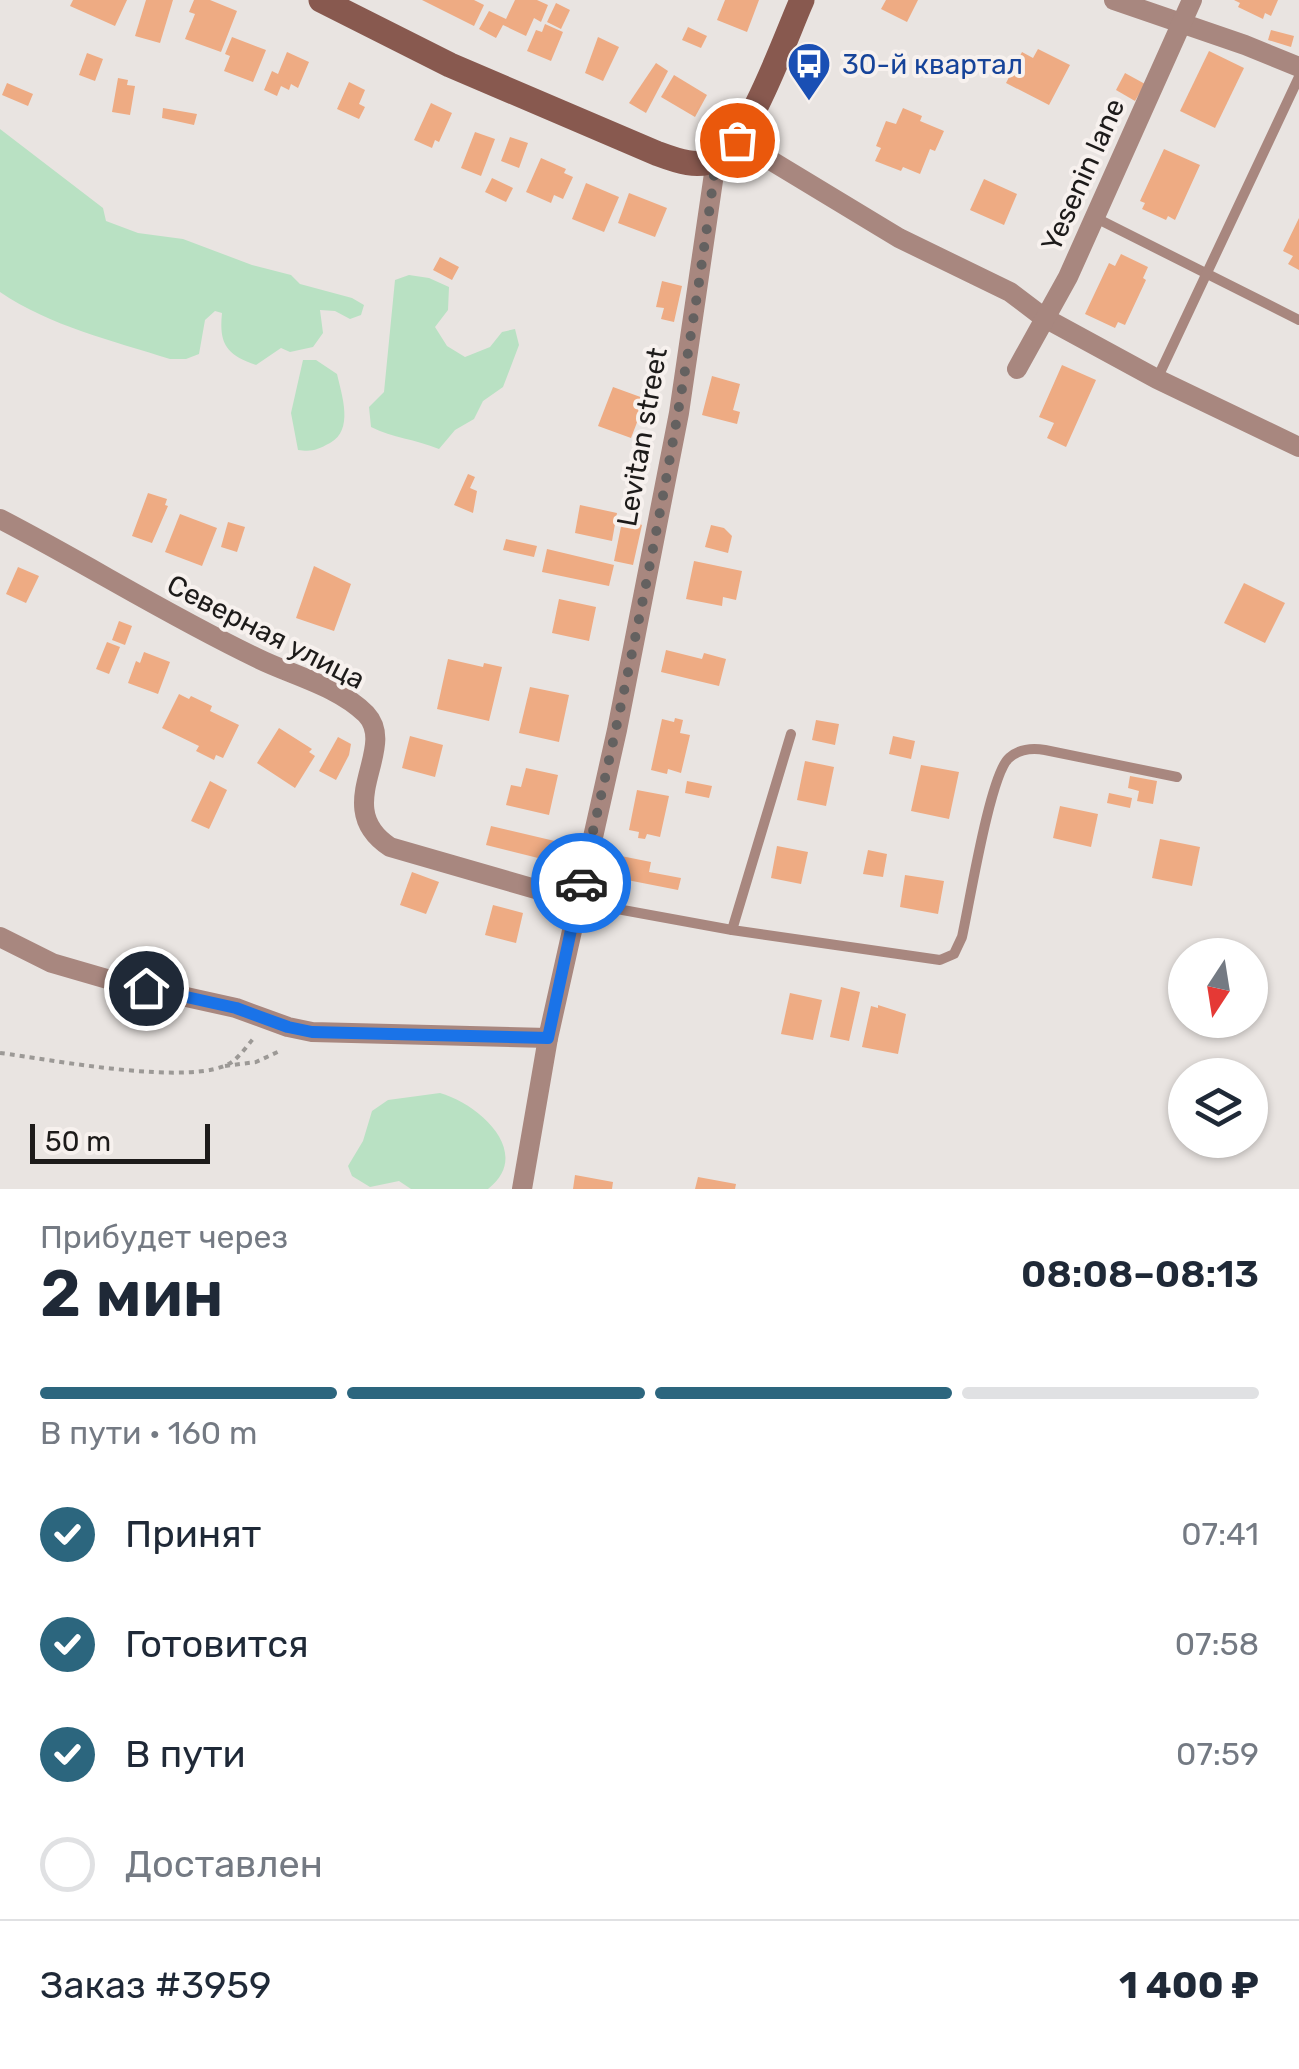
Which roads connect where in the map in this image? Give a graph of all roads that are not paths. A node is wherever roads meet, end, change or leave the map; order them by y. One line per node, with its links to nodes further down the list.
1 (321, 0): 9 (street)
2 (802, 0): 8 (street)
3 (1114, 0): 5 (street)
4 (1192, 0): 5 (street, Yesenin lane)
5 (1181, 22): 6 (street); 10 (street, Yesenin lane)
6 (1299, 67)
7 (1299, 77): 11 (lane)
8 (737, 140): 9 (street); 12 (street)
9 (716, 160): 20 (street, Levitan street)
10 (1094, 217): 11 (lane); 12 (street, Yesenin lane)
11 (1208, 273): 13 (lane); 15 (lane)
12 (1043, 317): 14 (street, Yesenin lane); 15 (street)
13 (1299, 320)
14 (1018, 369)
15 (1157, 379): 16 (street)
16 (1299, 447)
17 (0, 519): 20 (street, Северная улица)
18 (791, 734): 21 (lane)
19 (1176, 777): 21 (lane)
20 (577, 901): 21 (lane); 23 (street, Levitan street)
21 (732, 930)
22 (0, 937): 23 (street)
23 (548, 1038): 24 (street, Levitan street)
24 (522, 1189)

